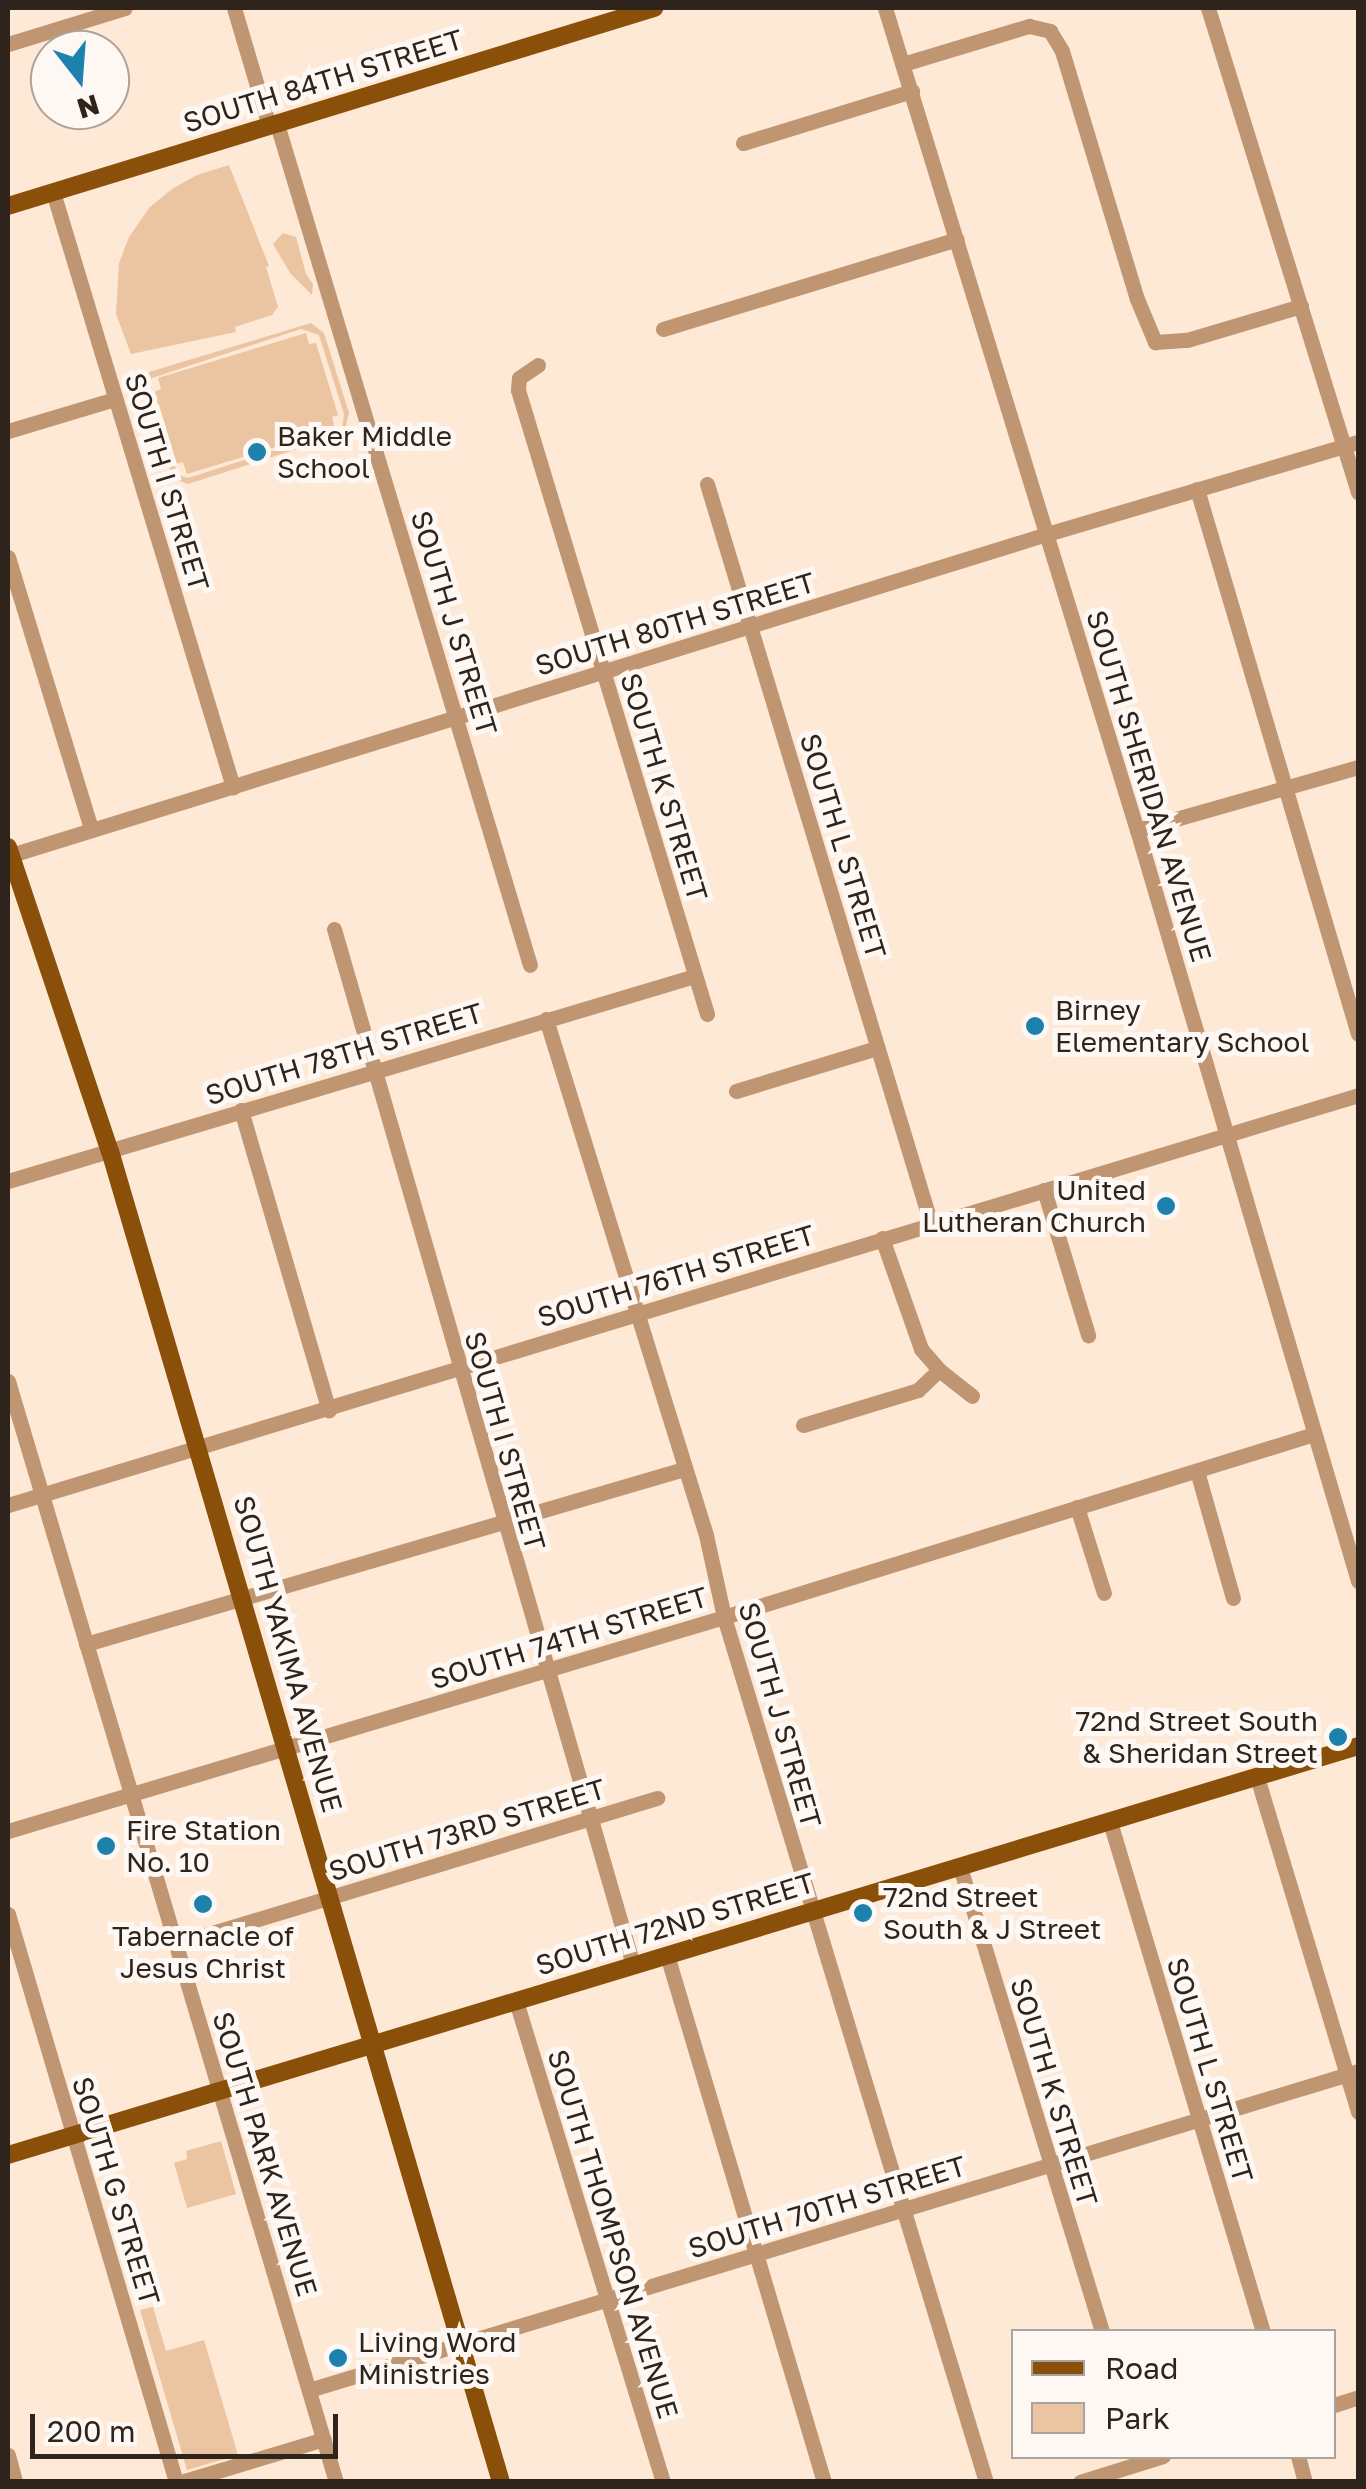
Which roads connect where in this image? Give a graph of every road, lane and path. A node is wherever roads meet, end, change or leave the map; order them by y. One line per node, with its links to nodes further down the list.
1 (125, 8): 6 (street)
2 (234, 8): 9 (street, SOUTH J STREET)
3 (654, 8): 9 (main road, SOUTH 84TH STREET)
4 (884, 8): 7 (street, SOUTH SHERIDAN AVENUE)
5 (1208, 8): 14 (street)
6 (8, 44)
7 (903, 64): 8 (street, SOUTH SHERIDAN AVENUE); 14 (street)
8 (912, 91): 10 (street); 13 (street, SOUTH SHERIDAN AVENUE)
9 (273, 125): 11 (main road, SOUTH 84TH STREET); 27 (street, SOUTH J STREET)
10 (744, 143)
11 (53, 192): 12 (main road, SOUTH 84TH STREET); 17 (street, SOUTH I STREET)
12 (8, 206)
13 (957, 239): 15 (street); 23 (street, SOUTH SHERIDAN AVENUE)
14 (1302, 306): 19 (street)
15 (663, 329)
16 (538, 365): 26 (street, SOUTH K STREET)
17 (115, 398): 18 (street); 29 (street, SOUTH I STREET)
18 (8, 431)
19 (1352, 444): 21 (street, SOUTH 80TH STREET); 22 (street)
20 (707, 484): 25 (street, SOUTH L STREET)
21 (1197, 489): 23 (street, SOUTH 80TH STREET); 30 (street)
22 (1358, 492)
23 (1047, 534): 25 (street, SOUTH 80TH STREET); 32 (street, SOUTH SHERIDAN AVENUE)
24 (8, 557): 31 (street)
25 (750, 626): 26 (street, SOUTH 80TH STREET); 40 (street, SOUTH L STREET)
26 (603, 671): 27 (street, SOUTH 80TH STREET); 36 (street, SOUTH K STREET)
27 (456, 719): 29 (street, SOUTH 80TH STREET); 35 (street, SOUTH J STREET)
28 (1358, 768): 30 (street)
29 (233, 787): 31 (street, SOUTH 80TH STREET)
30 (1286, 789): 32 (street); 39 (street)
31 (91, 829): 33 (street, SOUTH 80TH STREET)
32 (1138, 830): 45 (street, SOUTH SHERIDAN AVENUE)
33 (8, 853): 46 (main road, SOUTH YAKIMA AVENUE)
34 (334, 929): 41 (street, SOUTH I STREET)
35 (530, 965)
36 (695, 976): 37 (street, SOUTH K STREET); 38 (street, SOUTH 78TH STREET)
37 (707, 1014)
38 (546, 1020): 41 (street, SOUTH 78TH STREET); 51 (street, SOUTH J STREET)
39 (1358, 1034)
40 (878, 1048): 42 (street); 49 (street, SOUTH L STREET)
41 (374, 1069): 44 (street, SOUTH 78TH STREET); 53 (street, SOUTH I STREET)
42 (736, 1091)
43 (1358, 1096): 45 (street, SOUTH 76TH STREET)
44 (241, 1110): 46 (street, SOUTH 78TH STREET); 57 (street)
45 (1227, 1134): 48 (street, SOUTH 76TH STREET); 59 (street, SOUTH SHERIDAN AVENUE)
46 (110, 1151): 47 (street, SOUTH 78TH STREET); 60 (main road, SOUTH YAKIMA AVENUE)
47 (8, 1181)
48 (1044, 1190): 49 (street, SOUTH 76TH STREET); 52 (street)
49 (931, 1224): 50 (street, SOUTH 76TH STREET)
50 (882, 1238): 51 (street, SOUTH 76TH STREET); 54 (street)
51 (634, 1315): 53 (street, SOUTH 76TH STREET); 61 (street, SOUTH J STREET)
52 (1088, 1336)
53 (458, 1370): 57 (street, SOUTH 76TH STREET); 66 (street, SOUTH I STREET)
54 (938, 1370): 56 (street); 58 (street)
55 (8, 1381): 63 (street, SOUTH PARK AVENUE)
56 (972, 1396)
57 (329, 1410): 60 (street, SOUTH 76TH STREET)
58 (804, 1425)
59 (1314, 1434): 62 (street, SOUTH 74TH STREET); 67 (street, SOUTH SHERIDAN AVENUE)
60 (200, 1449): 63 (street, SOUTH 76TH STREET); 70 (main road, SOUTH YAKIMA AVENUE)
61 (684, 1469): 66 (street); 71 (street, SOUTH J STREET)
62 (1197, 1471): 65 (street, SOUTH 74TH STREET); 69 (street)
63 (42, 1496): 64 (street, SOUTH 76TH STREET); 72 (street, SOUTH PARK AVENUE)
64 (8, 1506)
65 (1078, 1507): 68 (street); 71 (street, SOUTH 74TH STREET)
66 (502, 1522): 70 (street); 73 (street, SOUTH I STREET)
67 (1358, 1581)
68 (1104, 1593)
69 (1232, 1598)
70 (243, 1599): 72 (street); 75 (main road, SOUTH YAKIMA AVENUE)
71 (724, 1618): 73 (street, SOUTH 74TH STREET); 84 (street, SOUTH J STREET)
72 (86, 1644): 77 (street, SOUTH PARK AVENUE)
73 (545, 1671): 75 (street, SOUTH 74TH STREET); 79 (street, SOUTH I STREET)
74 (1358, 1746): 76 (main road, SOUTH 72ND STREET)
75 (288, 1748): 77 (street, SOUTH 74TH STREET); 83 (main road, SOUTH YAKIMA AVENUE)
76 (1258, 1777): 80 (main road, SOUTH 72ND STREET); 91 (street)
77 (131, 1794): 81 (street, SOUTH 74TH STREET); 86 (street, SOUTH PARK AVENUE)
78 (657, 1798): 79 (street, SOUTH 73RD STREET)
79 (590, 1819): 83 (street, SOUTH 73RD STREET); 88 (street, SOUTH I STREET)
80 (1110, 1822): 82 (main road, SOUTH 72ND STREET); 94 (street, SOUTH L STREET)
81 (8, 1831)
82 (960, 1867): 84 (main road, SOUTH 72ND STREET); 97 (street, SOUTH K STREET)
83 (329, 1898): 86 (street, SOUTH 73RD STREET); 90 (main road, SOUTH YAKIMA AVENUE)
84 (812, 1912): 87 (main road, SOUTH 72ND STREET); 98 (street, SOUTH J STREET)
85 (8, 1914): 95 (street, SOUTH G STREET)
86 (176, 1944): 92 (street, SOUTH PARK AVENUE)
87 (667, 1955): 88 (main road, SOUTH 72ND STREET); 99 (street)
88 (633, 1966): 89 (main road, SOUTH 72ND STREET)
89 (516, 2001): 90 (main road, SOUTH 72ND STREET); 100 (street, SOUTH THOMPSON AVENUE)
90 (372, 2044): 92 (main road, SOUTH 72ND STREET); 103 (main road, SOUTH YAKIMA AVENUE)
91 (1353, 2072): 93 (street); 94 (street, SOUTH 70TH STREET)
92 (219, 2091): 95 (main road, SOUTH 72ND STREET); 104 (street, SOUTH PARK AVENUE)
93 (1358, 2112)
94 (1199, 2120): 97 (street, SOUTH 70TH STREET); 102 (street, SOUTH L STREET)
95 (73, 2135): 96 (main road, SOUTH 72ND STREET); 109 (street, SOUTH G STREET)
96 (8, 2155)
97 (1051, 2165): 98 (street, SOUTH 70TH STREET); 101 (street, SOUTH K STREET)
98 (904, 2210): 99 (street, SOUTH 70TH STREET); 114 (street, SOUTH J STREET)
99 (755, 2255): 100 (street, SOUTH 70TH STREET); 113 (street)
100 (608, 2299): 103 (street, SOUTH 70TH STREET); 112 (street, SOUTH THOMPSON AVENUE)
101 (1101, 2329)
102 (1262, 2329)
103 (461, 2344): 104 (street, SOUTH 70TH STREET); 111 (main road, SOUTH YAKIMA AVENUE)
104 (309, 2390): 105 (street, SOUTH PARK AVENUE)
105 (324, 2439): 109 (street); 110 (street, SOUTH PARK AVENUE)
106 (8, 2455): 108 (street)
107 (1141, 2460): 115 (street)
108 (15, 2482)
109 (179, 2482)
110 (336, 2482)
111 (502, 2482)
112 (663, 2482)
113 (824, 2482)
114 (986, 2482)
115 (1080, 2482)

